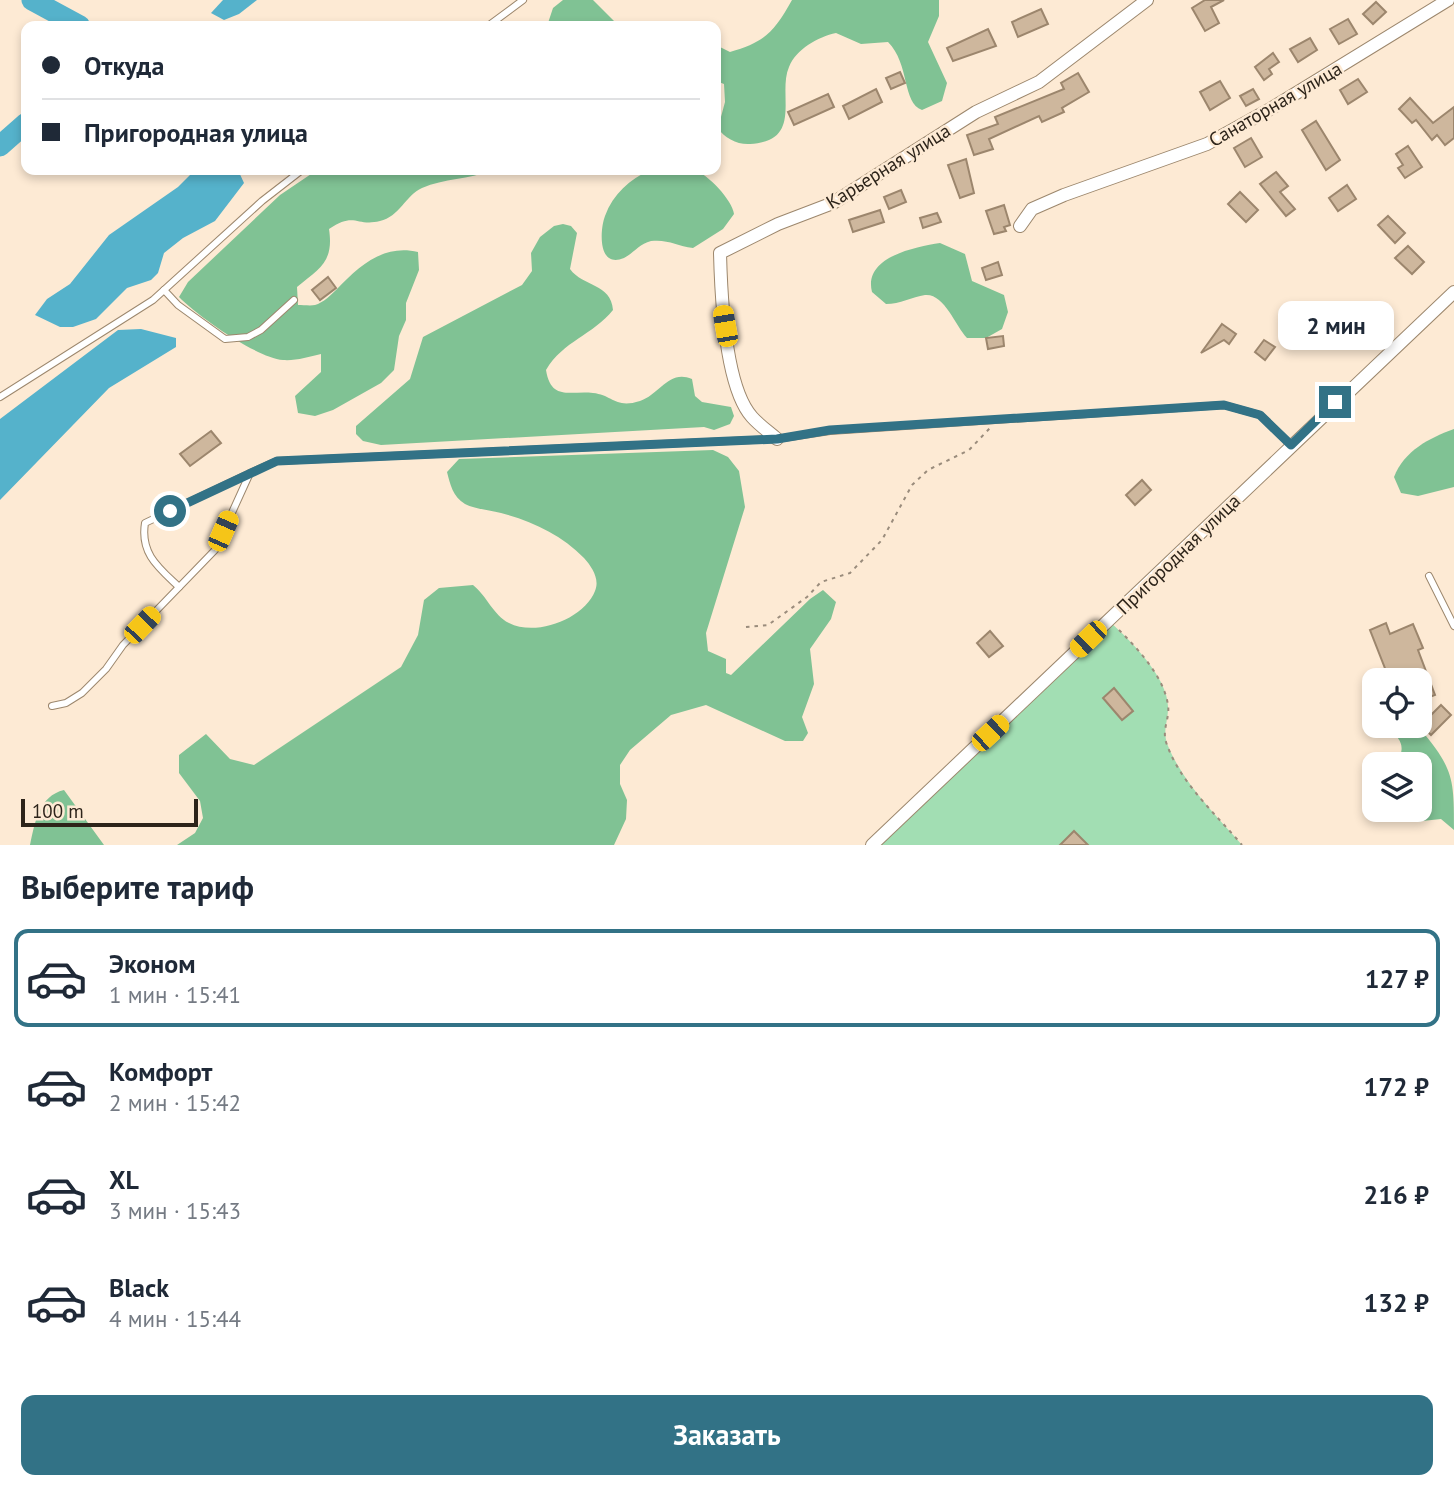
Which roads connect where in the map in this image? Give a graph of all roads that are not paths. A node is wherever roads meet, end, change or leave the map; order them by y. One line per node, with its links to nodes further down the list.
1 (523, 0): 4 (lane)
2 (1147, 0): 11 (street, Карьерная улица)
3 (1448, 0): 6 (street, Санаторная улица)
4 (495, 21)
5 (296, 175): 7 (lane)
6 (1020, 226)
7 (164, 290): 9 (lane); 10 (lane)
8 (1454, 292): 12 (street, Пригородная улица)
9 (294, 300)
10 (0, 397)
11 (777, 439): 12 (lane); 13 (lane)
12 (1291, 445): 18 (street, Пригородная улица)
13 (250, 473): 15 (lane); 15 (lane)
14 (1429, 576): 16 (lane)
15 (179, 587): 17 (lane)
16 (1454, 626)
17 (52, 706)
18 (872, 845)

